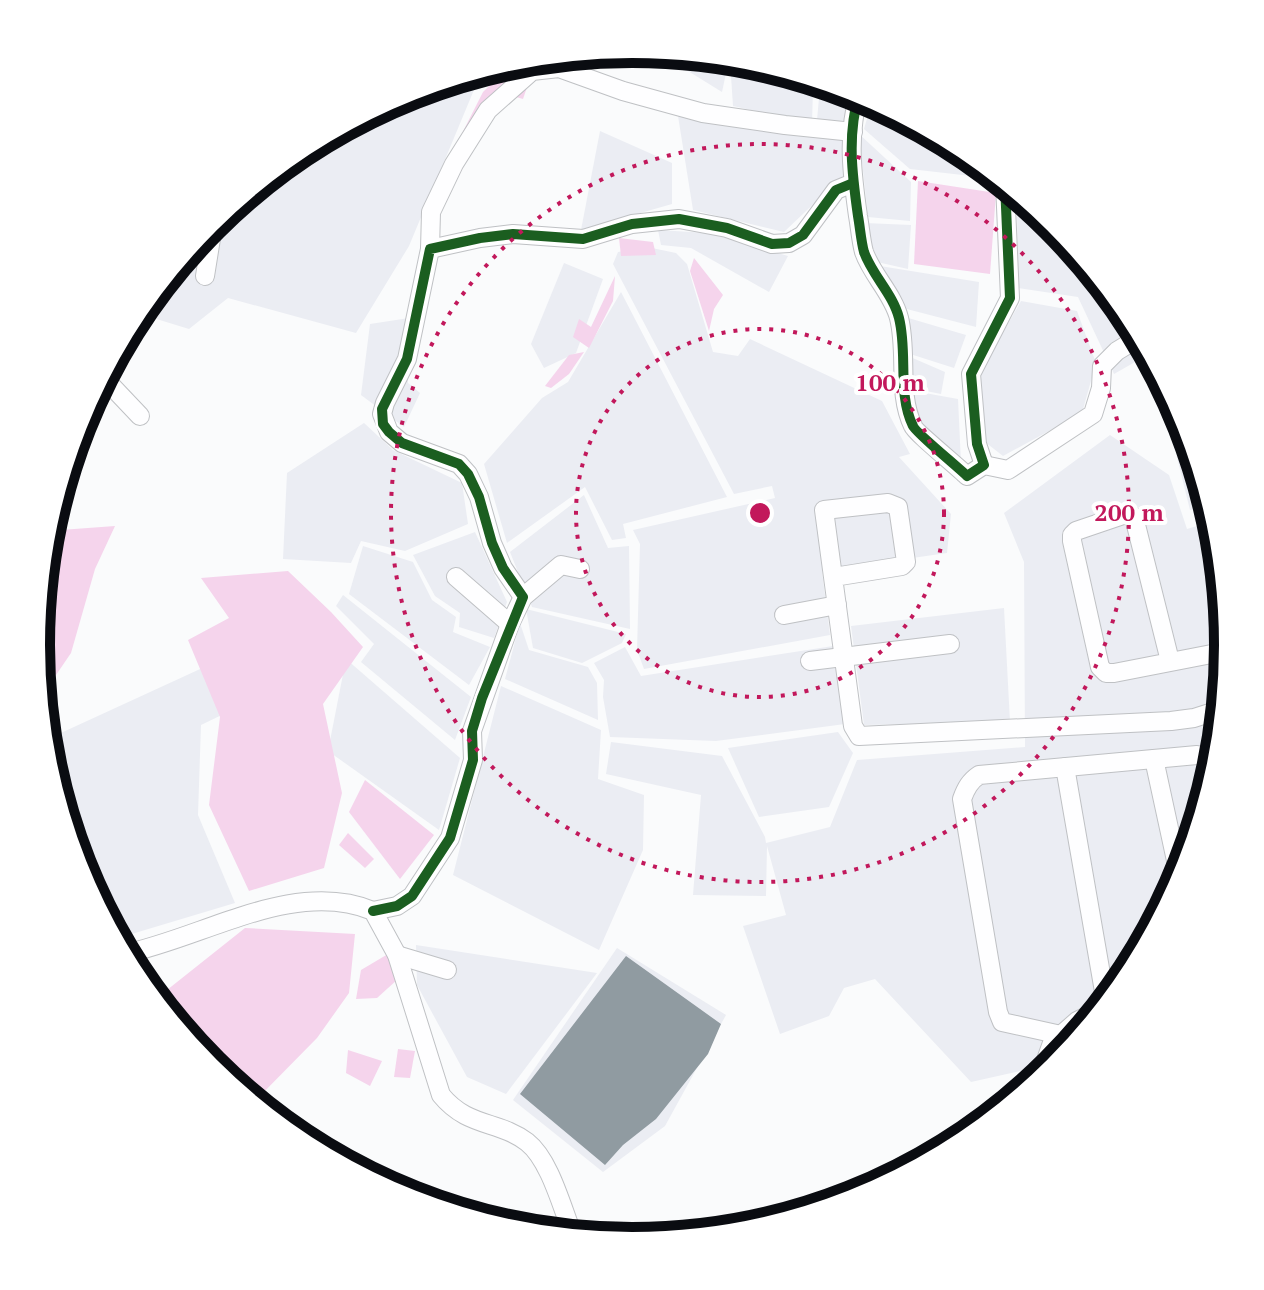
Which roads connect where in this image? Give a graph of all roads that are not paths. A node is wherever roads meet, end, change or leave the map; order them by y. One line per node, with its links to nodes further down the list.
1 (549, 69): 4 (street)
2 (531, 72): 8 (street)
3 (857, 108): 4 (street)
4 (853, 132): 5 (street)
5 (853, 183): 8 (street); 13 (street)
6 (1011, 203): 13 (street)
7 (210, 244): 9 (street)
8 (430, 249): 17 (street)
9 (205, 276)
10 (1129, 343): 13 (street)
11 (111, 386): 12 (street)
12 (140, 416)
13 (984, 465)
14 (580, 569): 17 (street)
15 (456, 577): 20 (street)
16 (834, 577): 16 (street); 18 (street)
17 (523, 597): 20 (street)
18 (837, 605): 19 (street); 23 (street)
19 (784, 615)
20 (510, 624): 31 (street)
21 (950, 644): 23 (street)
22 (1214, 653): 25 (street)
23 (844, 655): 24 (street); 26 (street)
24 (810, 661)
25 (1170, 661): 25 (street)
26 (1210, 713)
27 (1203, 756): 28 (street)
28 (1154, 759): 29 (street); 30 (street)
29 (1065, 767): 35 (street); 37 (street)
30 (1175, 855)
31 (373, 911): 32 (street); 33 (street)
32 (137, 950)
33 (397, 955): 34 (street); 39 (street)
34 (447, 970)
35 (1103, 986)
36 (1075, 1023): 37 (street)
37 (1061, 1035): 38 (street)
38 (1049, 1052)
39 (568, 1223)

